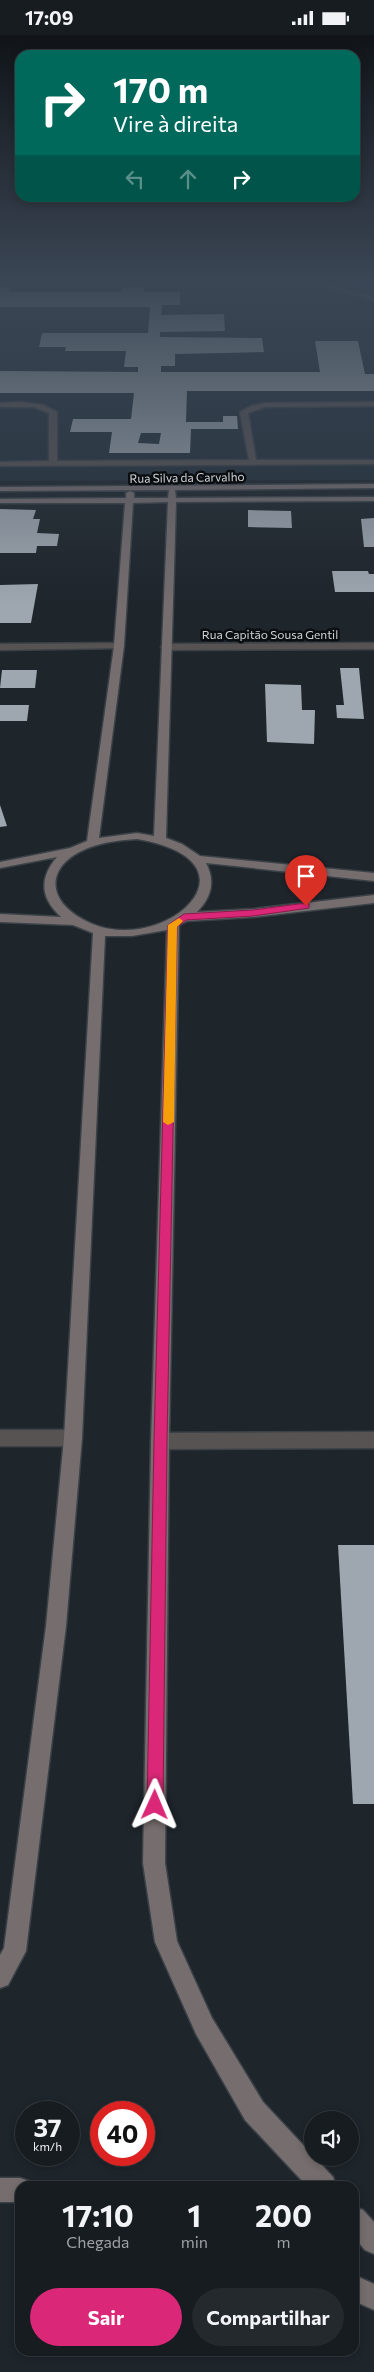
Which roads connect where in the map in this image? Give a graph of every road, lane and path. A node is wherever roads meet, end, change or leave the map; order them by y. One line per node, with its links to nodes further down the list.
1 (374, 404): 5 (street)
2 (0, 405): 4 (street)
3 (374, 462): 5 (street)
4 (54, 463): 5 (street); 6 (street)
5 (252, 463)
6 (0, 464)
7 (374, 486): 8 (street, Rua Silva da Carvalho)
8 (172, 488): 10 (street, Rua Silva da Carvalho); 14 (street)
9 (0, 489): 10 (street, Rua Silva da Carvalho)
10 (130, 489): 13 (street)
11 (374, 499): 14 (street, Rua Silva da Carvalho)
12 (0, 501): 13 (street, Rua Silva da Carvalho)
13 (129, 501): 14 (street, Rua Silva da Carvalho); 17 (street)
14 (172, 501): 18 (street)
15 (374, 646): 18 (street, Rua Capitão Sousa Gentil)
16 (0, 647): 17 (street)
17 (119, 647): 20 (street)
18 (166, 647): 19 (street)
19 (160, 840): 20 (street); 22 (street)
20 (93, 842): 21 (street)
21 (73, 851): 23 (street); 27 (street)
22 (196, 859): 24 (street); 28 (street)
23 (0, 865)
24 (374, 877)
25 (374, 899): 28 (street)
26 (0, 918): 27 (street)
27 (74, 921): 29 (street)
28 (178, 921): 29 (street); 33 (street)
29 (99, 932): 31 (street)
30 (0, 1438): 31 (street)
31 (73, 1438): 34 (street)
32 (374, 1440): 33 (street)
33 (160, 1441): 35 (street)
34 (0, 1977)
35 (319, 2181)
36 (0, 2190): 37 (street)
37 (15, 2190)
38 (359, 2224): 39 (street)
39 (374, 2241)
40 (359, 2290): 41 (street)
41 (374, 2297)

